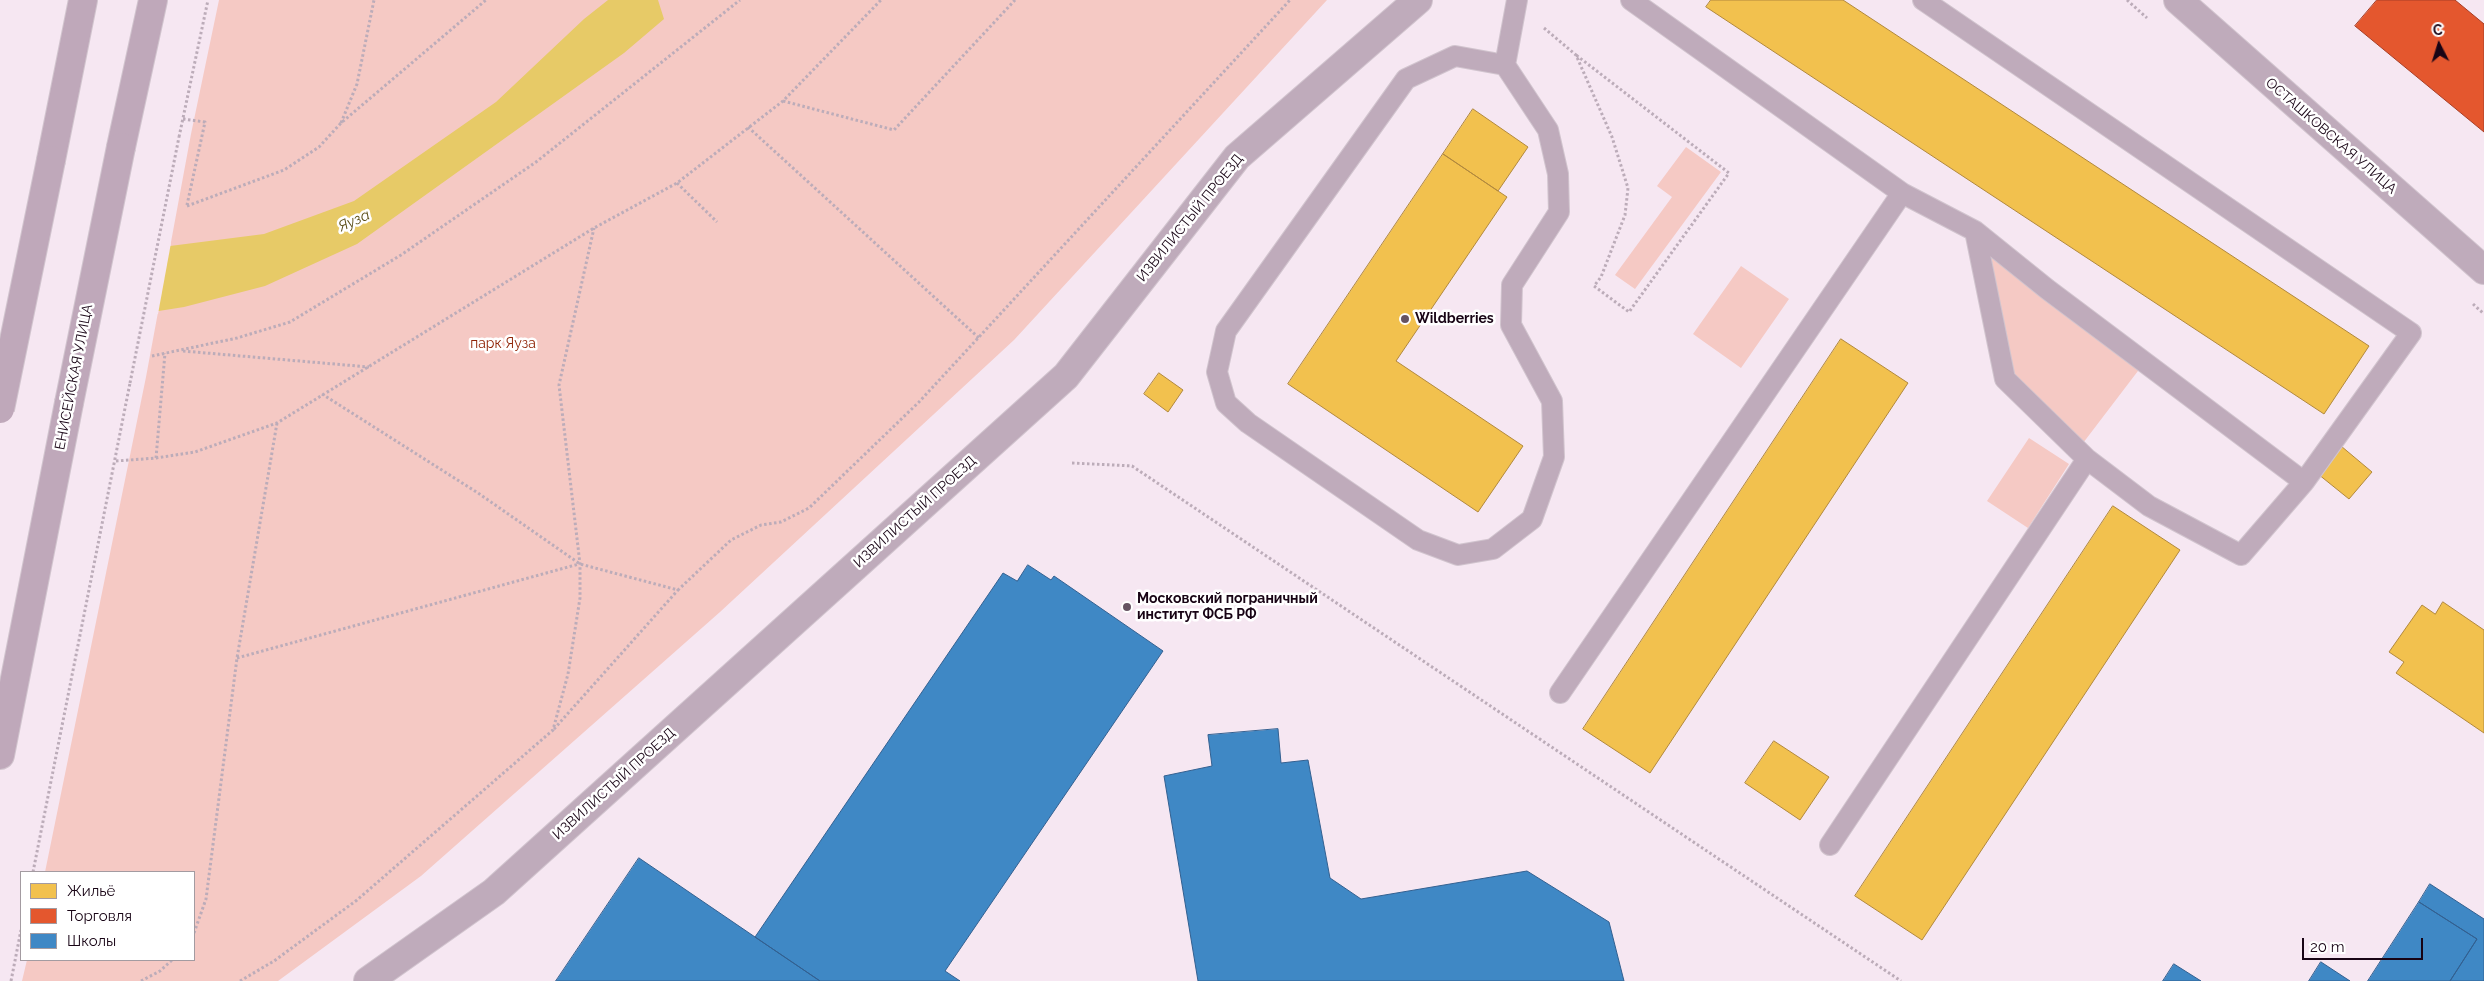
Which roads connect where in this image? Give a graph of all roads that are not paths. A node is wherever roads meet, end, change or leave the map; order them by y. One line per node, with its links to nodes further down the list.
1 (83, 0): 12 (main road, bridge)
2 (153, 0): 16 (main road, ЕНИСЕЙСКАЯ УЛИЦА, bridge)
3 (1418, 0): 18 (street, ИЗВИЛИСТЫЙ ПРОЕЗД)
4 (1631, 0): 9 (lane)
5 (1923, 0): 14 (lane)
6 (2178, 0): 11 (street, ОСТАШКОВСКАЯ УЛИЦА)
7 (1516, 2): 8 (lane)
8 (1505, 65): 8 (lane)
9 (1902, 193): 10 (lane); 15 (lane)
10 (1975, 231): 13 (lane); 14 (lane)
11 (2484, 270)
12 (0, 409)
13 (2087, 459): 14 (lane); 17 (lane)
14 (2304, 482)
15 (1560, 693)
16 (0, 755)
17 (1830, 845)
18 (368, 981)

